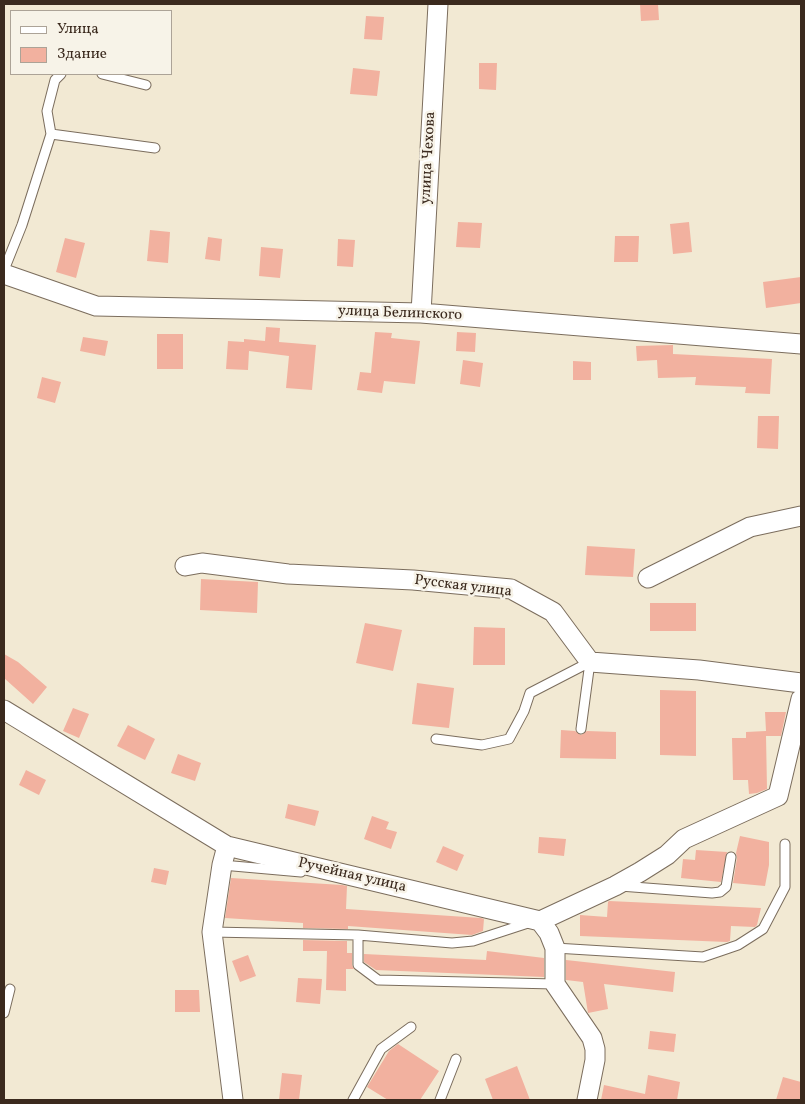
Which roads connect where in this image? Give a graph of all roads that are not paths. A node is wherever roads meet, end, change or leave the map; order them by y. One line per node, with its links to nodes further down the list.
1 (438, 4): 9 (street, улица Чехова)
2 (60, 75): 5 (lane)
3 (106, 75): 4 (lane)
4 (146, 85)
5 (51, 134): 6 (lane); 7 (lane)
6 (155, 148)
7 (4, 270)
8 (4, 274): 9 (street, улица Белинского)
9 (421, 313): 10 (street, улица Белинского)
10 (801, 344)
11 (801, 516): 13 (street)
12 (185, 566): 14 (street, Русская улица)
13 (648, 578)
14 (590, 662): 15 (street); 18 (lane); 19 (lane)
15 (801, 683)
16 (801, 699): 25 (street)
17 (4, 710): 21 (street, Ручейная улица)
18 (581, 729)
19 (436, 739)
20 (785, 844): 29 (lane)
21 (227, 846): 23 (street); 26 (street, Ручейная улица)
22 (731, 858): 25 (lane)
23 (222, 865): 24 (lane); 27 (street)
24 (310, 872)
25 (615, 886): 26 (street)
26 (540, 921): 28 (lane); 29 (street)
27 (212, 932): 28 (lane); 36 (street)
28 (358, 935): 30 (lane)
29 (555, 948): 30 (street)
30 (555, 984): 35 (street)
31 (10, 989): 32 (lane)
32 (4, 1013)
33 (411, 1027): 37 (lane)
34 (456, 1059): 38 (lane)
35 (585, 1097)
36 (233, 1100)
37 (353, 1100)
38 (440, 1100)

